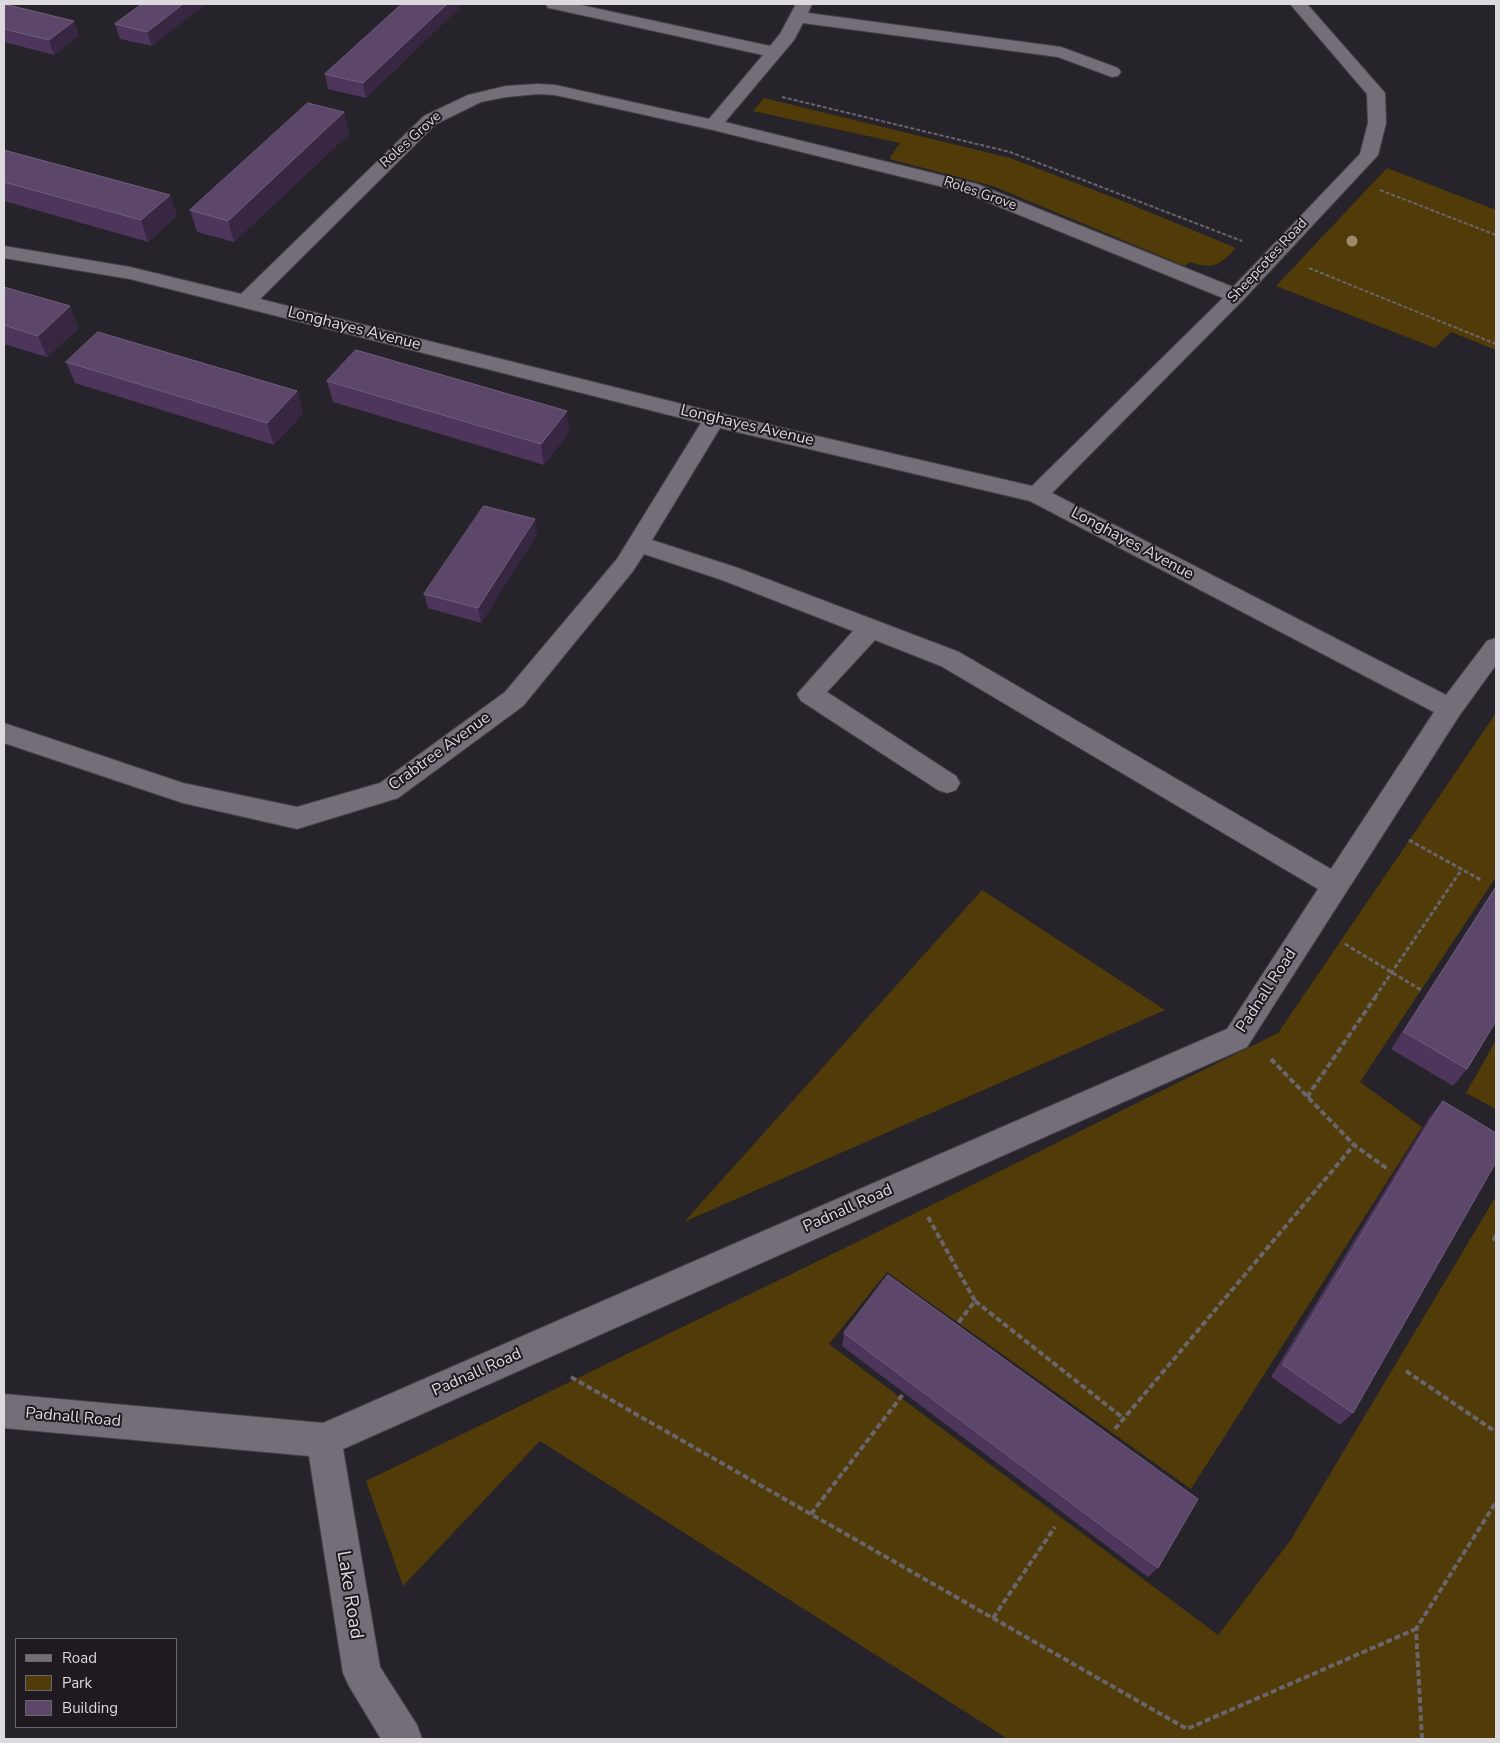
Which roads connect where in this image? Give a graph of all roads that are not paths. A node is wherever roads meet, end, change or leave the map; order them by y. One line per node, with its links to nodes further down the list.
1 (554, 4): 4 (street)
2 (1298, 4): 8 (street, Sheepcotes Road)
3 (801, 10): 4 (street); 5 (street)
4 (774, 52): 6 (street)
5 (1112, 72)
6 (713, 125): 8 (street, Roles Grove); 9 (street, Roles Grove)
7 (4, 252): 9 (street, Longhayes Avenue)
8 (1236, 296): 11 (street, Sheepcotes Road)
9 (246, 301): 10 (street, Longhayes Avenue)
10 (714, 419): 11 (street, Longhayes Avenue); 12 (street, Crabtree Avenue)
11 (1038, 494): 15 (street, Longhayes Avenue)
12 (640, 544): 13 (street); 16 (street, Crabtree Avenue)
13 (871, 628): 17 (street); 18 (street)
14 (1496, 647): 15 (street, Padnall Road)
15 (1450, 709): 18 (street, Padnall Road)
16 (4, 733)
17 (947, 783)
18 (1336, 886): 20 (street, Padnall Road)
19 (4, 1411): 20 (street, Padnall Road)
20 (324, 1440): 21 (street, Lake Road)
21 (403, 1739)

